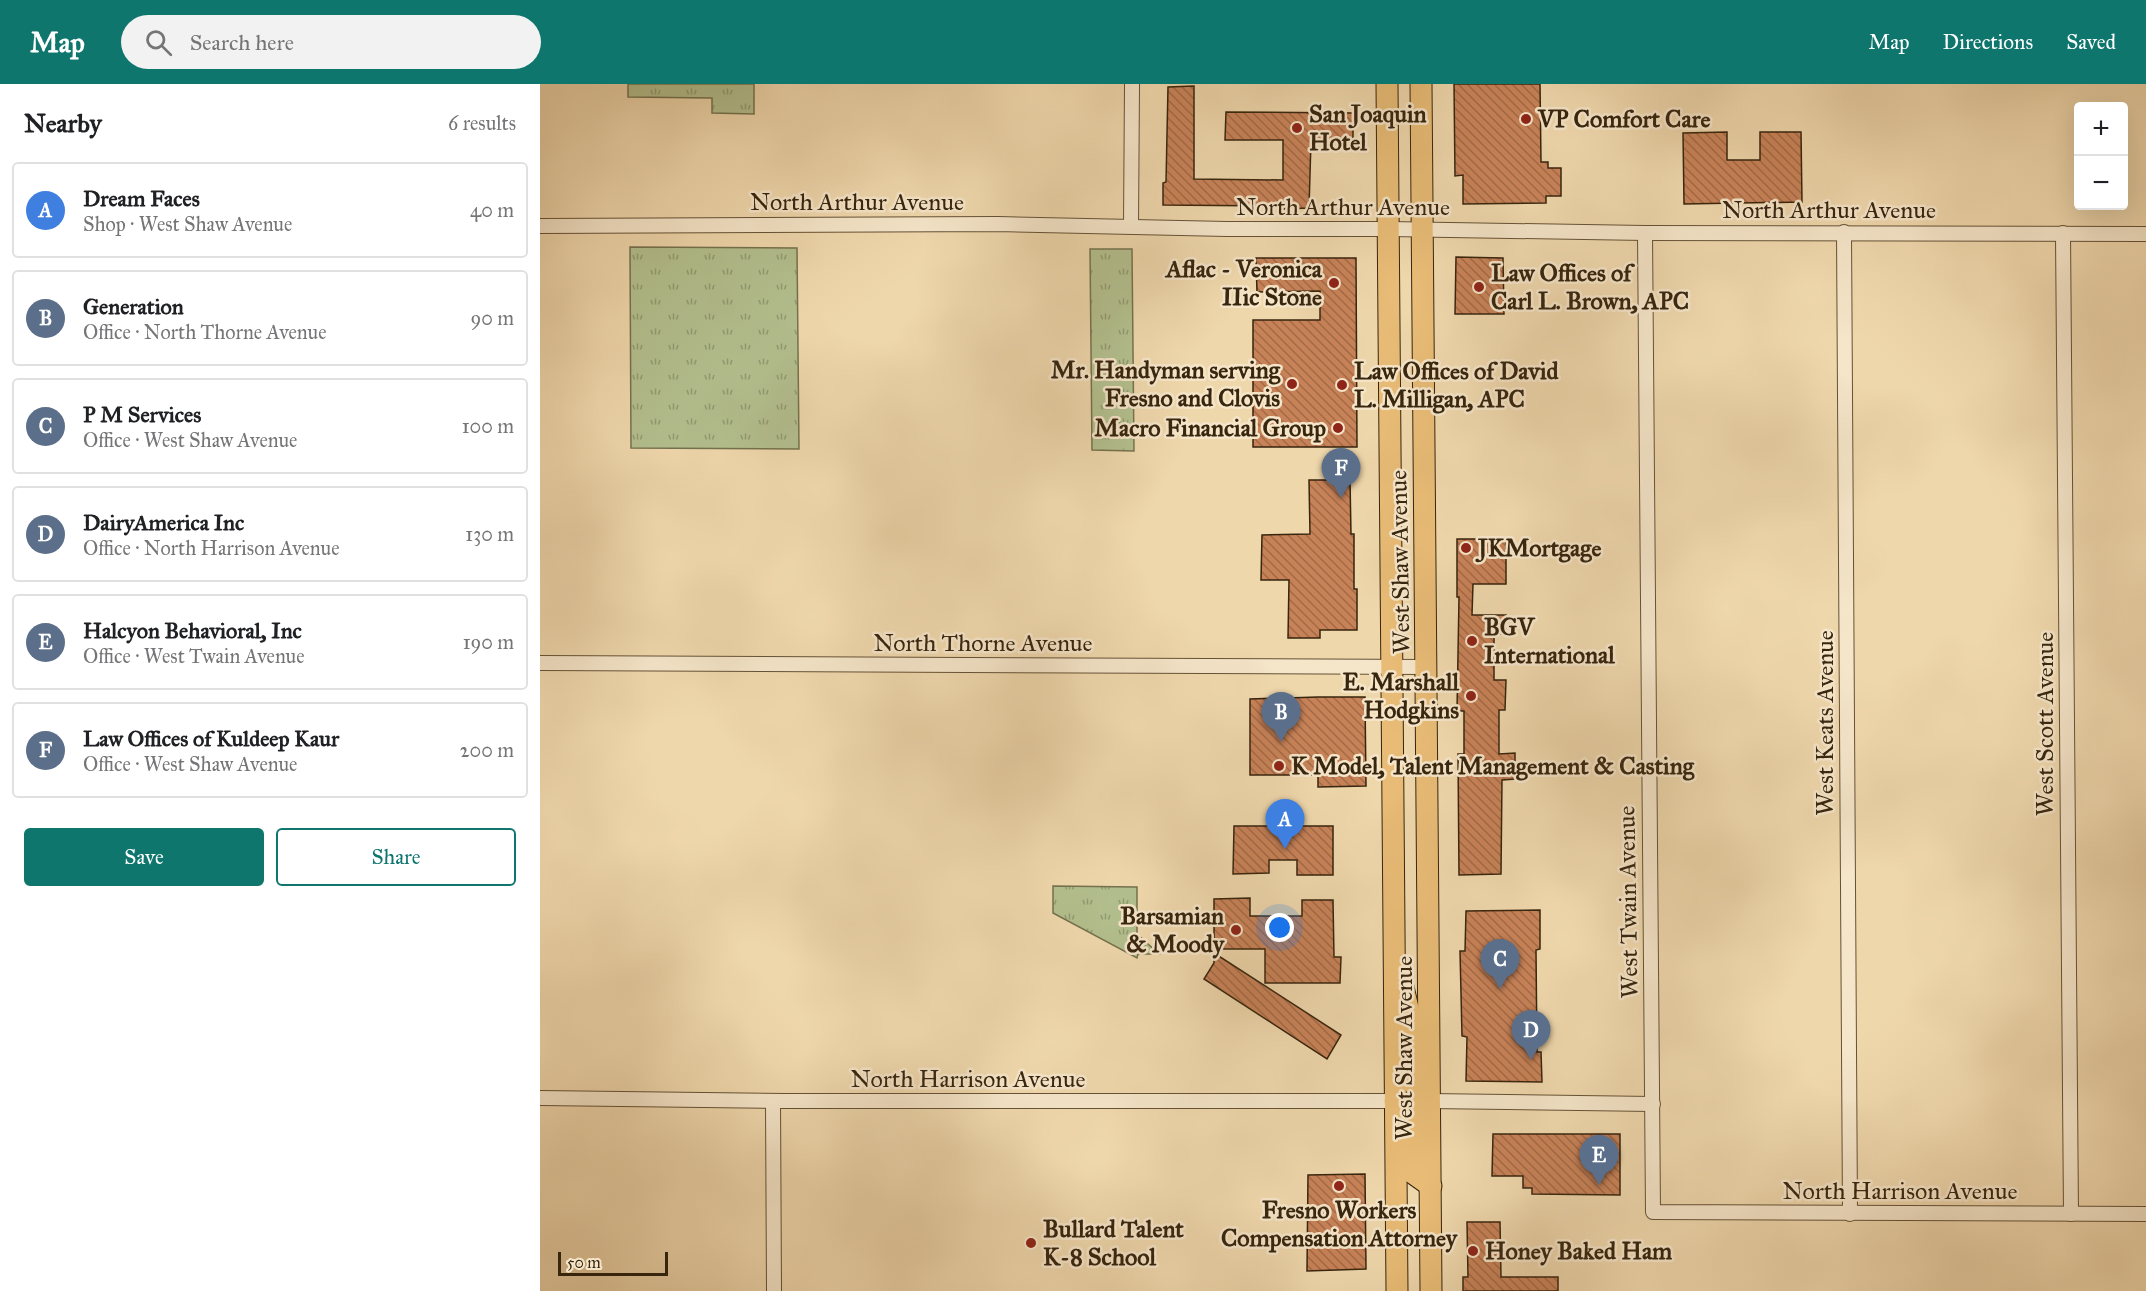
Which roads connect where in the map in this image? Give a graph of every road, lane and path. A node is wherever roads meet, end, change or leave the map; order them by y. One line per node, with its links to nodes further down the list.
1 (1132, 84): 5 (street)
2 (1387, 84): 6 (main road, West Shaw Avenue)
3 (1421, 84): 7 (main road, West Shaw Avenue)
4 (540, 226): 5 (street, North Arthur Avenue)
5 (1131, 226): 6 (street, North Arthur Avenue)
6 (1389, 229): 7 (street, North Arthur Avenue); 13 (main road, West Shaw Avenue)
7 (1422, 229): 9 (street, North Arthur Avenue); 14 (main road, West Shaw Avenue)
8 (1844, 232): 9 (street, North Arthur Avenue); 10 (street, North Arthur Avenue); 23 (street, West Keats Avenue)
9 (1645, 233): 20 (street, West Twain Avenue)
10 (2063, 233): 11 (street, North Arthur Avenue); 24 (street, West Scott Avenue)
11 (2146, 234)
12 (540, 663): 13 (street, North Thorne Avenue)
13 (1392, 667): 14 (street, North Thorne Avenue); 15 (main road, West Shaw Avenue)
14 (1426, 667): 19 (main road, West Shaw Avenue)
15 (1394, 957): 18 (main road, West Shaw Avenue); 19 (main road)
16 (540, 1098): 17 (street, North Harrison Avenue)
17 (773, 1101): 18 (street, North Harrison Avenue); 26 (street)
18 (1395, 1101): 21 (main road); 27 (main road, West Shaw Avenue)
19 (1429, 1101): 20 (street); 21 (main road, West Shaw Avenue)
20 (1653, 1104): 22 (street, West Twain Avenue)
21 (1431, 1186): 28 (main road, West Shaw Avenue)
22 (1653, 1212): 23 (street, North Harrison Avenue)
23 (1850, 1214): 24 (street, North Harrison Avenue)
24 (2071, 1214): 25 (street, North Harrison Avenue)
25 (2146, 1214)
26 (774, 1291)
27 (1397, 1291)
28 (1431, 1291)

